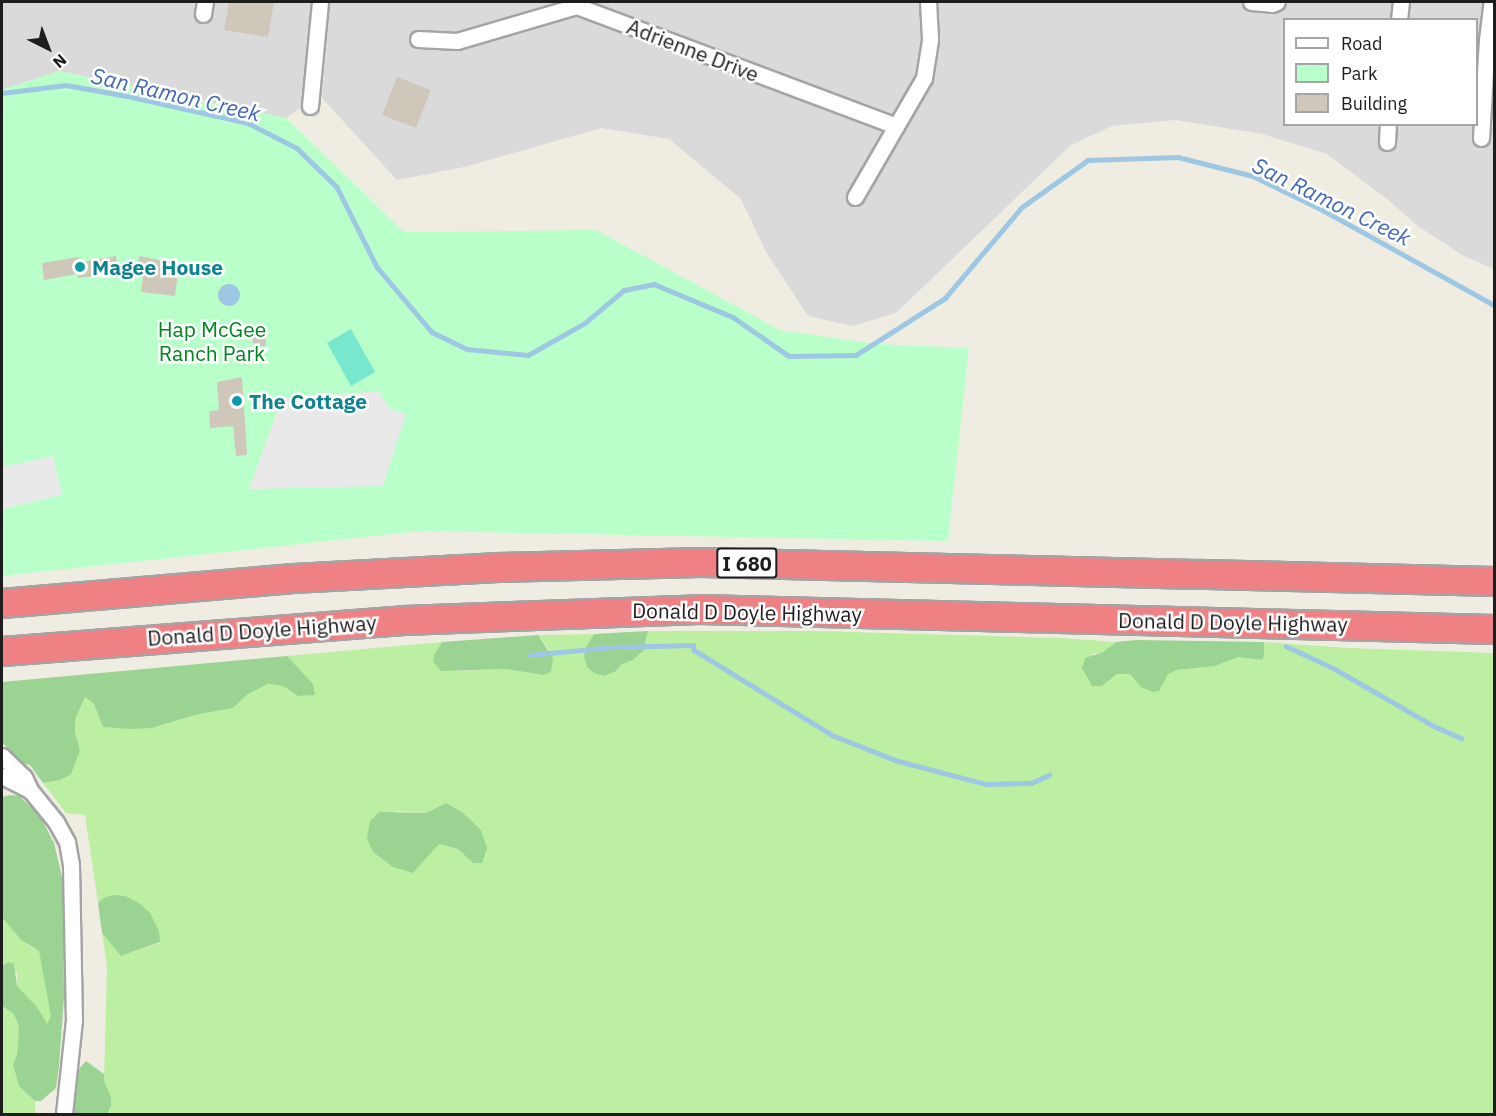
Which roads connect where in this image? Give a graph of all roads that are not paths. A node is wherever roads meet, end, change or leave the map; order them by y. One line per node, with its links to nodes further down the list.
1 (320, 2): 10 (street)
2 (928, 2): 11 (street)
3 (1251, 2): 4 (street)
4 (1277, 2)
5 (1401, 2): 8 (street)
6 (1492, 2): 13 (street)
7 (577, 4): 9 (street, Adrienne Drive); 11 (street, Adrienne Drive)
8 (1399, 18)
9 (418, 39)
10 (310, 106)
11 (896, 126): 15 (street)
12 (1388, 126): 14 (street)
13 (1481, 138)
14 (1387, 142)
15 (855, 196)
16 (1494, 581): 17 (highway, I 680)
17 (2, 603)
18 (1494, 629): 19 (highway, Donald D Doyle Highway / I 680)
19 (4, 651)
20 (2, 756): 22 (street)
21 (2, 776): 22 (street)
22 (30, 790): 23 (street)
23 (64, 1114)

